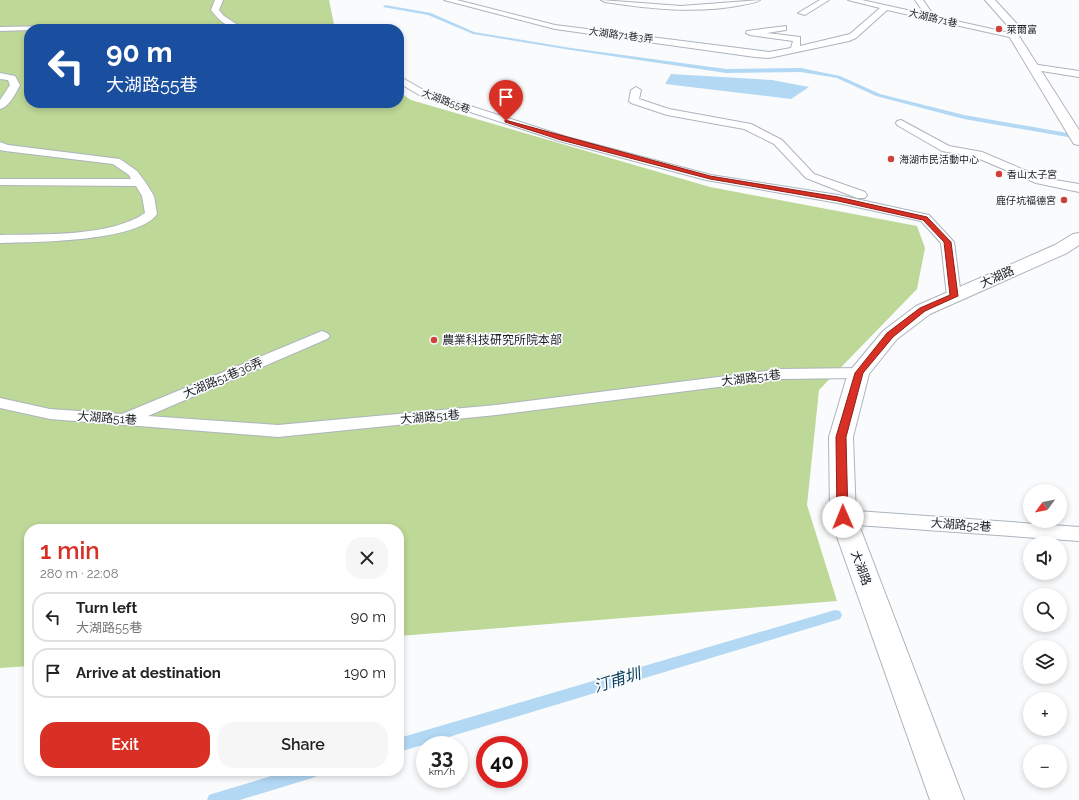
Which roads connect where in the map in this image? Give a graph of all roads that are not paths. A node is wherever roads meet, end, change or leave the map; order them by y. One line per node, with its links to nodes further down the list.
1 (219, 0): 13 (lane)
2 (448, 0): 18 (lane, 大湖路71巷3弄)
3 (605, 0): 9 (lane)
4 (756, 0): 9 (lane)
5 (825, 0): 11 (lane)
6 (852, 0): 10 (lane, 大湖路71巷)
7 (919, 0): 12 (lane)
8 (990, 0): 17 (street)
9 (626, 2)
10 (886, 7): 12 (lane, 大湖路71巷); 18 (lane, 大湖路71巷3弄)
11 (802, 13)
12 (931, 17): 17 (lane, 大湖路71巷)
13 (231, 24)
14 (783, 28): 18 (lane)
15 (0, 29): 16 (lane)
16 (24, 29)
17 (1014, 36): 19 (street)
18 (795, 50)
19 (1032, 67): 20 (lane); 26 (street)
20 (1079, 74)
21 (0, 76): 24 (lane)
22 (404, 82): 31 (lane, 大湖路55巷)
23 (636, 90): 31 (lane)
24 (0, 106)
25 (901, 123): 30 (lane)
26 (1077, 138)
27 (0, 145): 29 (lane)
28 (0, 182): 29 (lane)
29 (140, 183): 33 (lane)
30 (1079, 188)
31 (925, 218): 34 (lane)
32 (1079, 238): 34 (street, 大湖路)
33 (0, 239)
34 (954, 296): 36 (street, 大湖路)
35 (322, 336): 38 (lane, 大湖路51巷36弄)
36 (859, 373): 38 (lane, 大湖路51巷); 39 (street, 大湖路)
37 (0, 403): 38 (lane, 大湖路51巷)
38 (124, 419)
39 (843, 517): 40 (lane, 大湖路52巷); 41 (street, 大湖路)
40 (1079, 534)
41 (947, 800)

